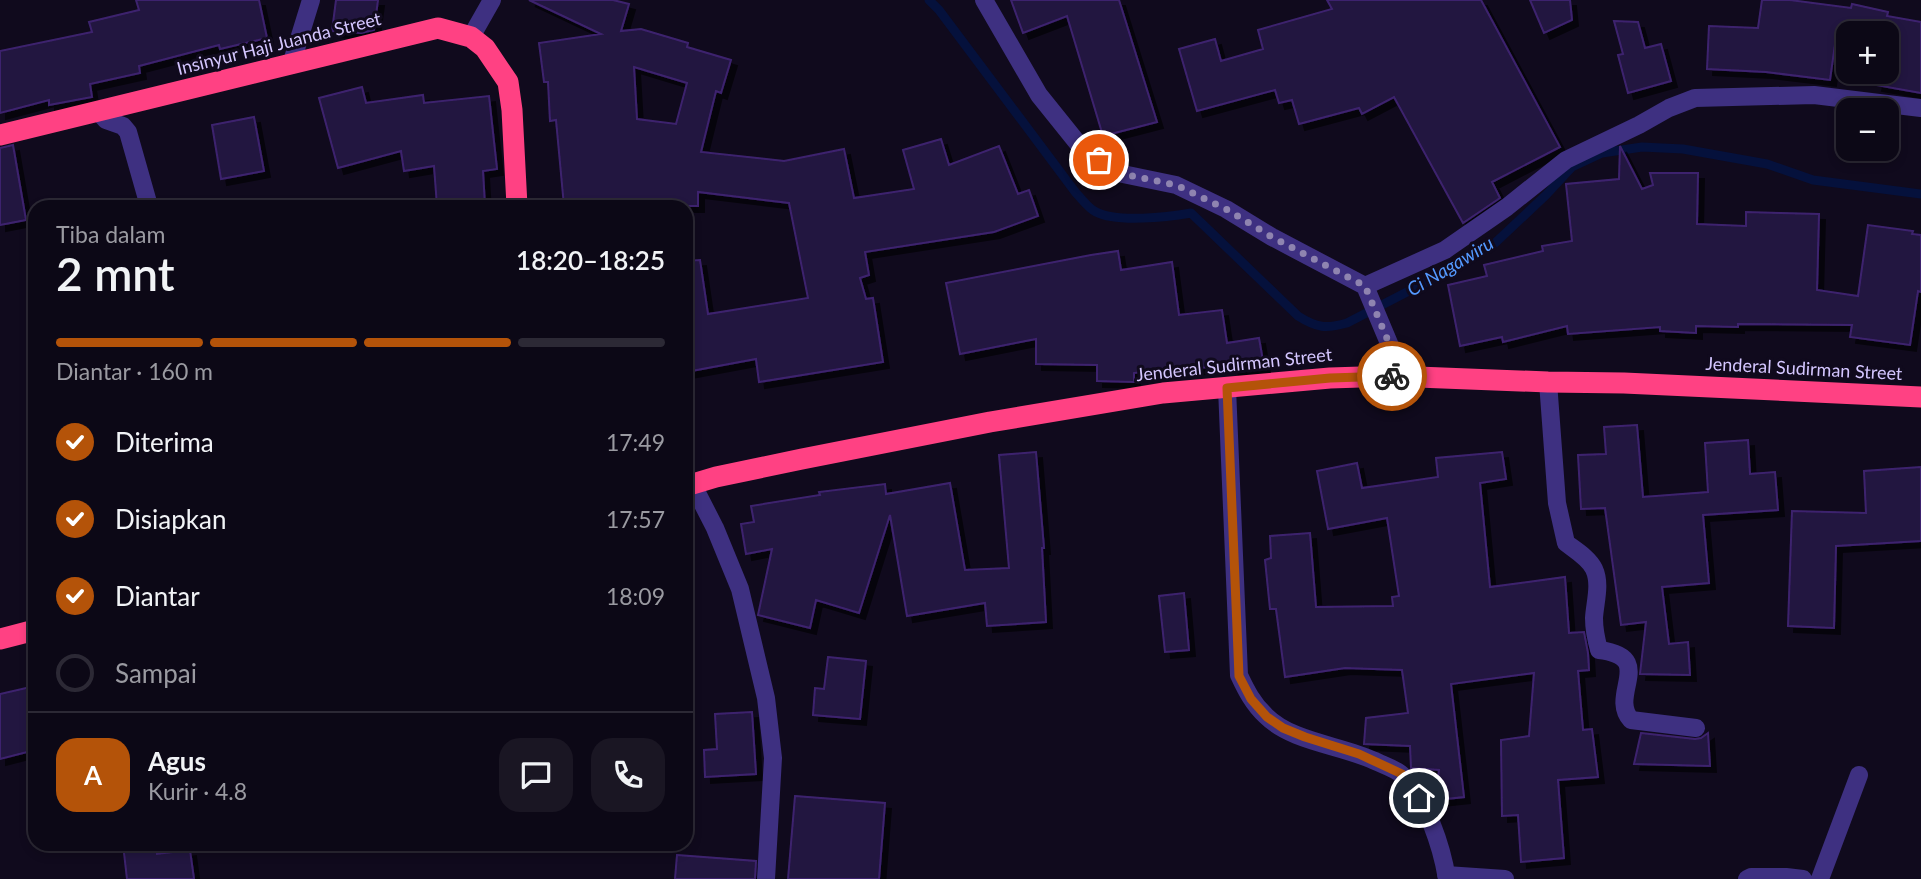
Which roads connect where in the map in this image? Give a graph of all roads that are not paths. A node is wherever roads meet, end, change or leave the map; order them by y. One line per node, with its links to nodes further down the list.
1 (311, 0): 5 (street)
2 (492, 0): 4 (street)
3 (984, 0): 11 (street)
4 (471, 37): 5 (highway, Insinyur Haji Juanda Street); 10 (highway)
5 (291, 65): 7 (highway, Insinyur Haji Juanda Street)
6 (1921, 108): 11 (street)
7 (98, 111): 8 (highway, Insinyur Haji Juanda Street); 9 (street)
8 (0, 135)
9 (147, 200)
10 (517, 200)
11 (1365, 286): 12 (street)
12 (1392, 376): 13 (highway, Jenderal Sudirman Street); 14 (highway, Jenderal Sudirman Street)
13 (1548, 382): 15 (highway, Jenderal Sudirman Street); 20 (street)
14 (1227, 388): 16 (highway, Jenderal Sudirman Street); 22 (street)
15 (1921, 397)
16 (693, 484)
17 (693, 490): 23 (street)
18 (28, 632): 19 (highway)
19 (0, 639)
20 (1696, 728)
21 (1859, 775): 27 (street)
22 (1447, 877): 24 (street)
23 (766, 879)
24 (1505, 879)
25 (1747, 879): 26 (street)
26 (1803, 879)
27 (1820, 879)

